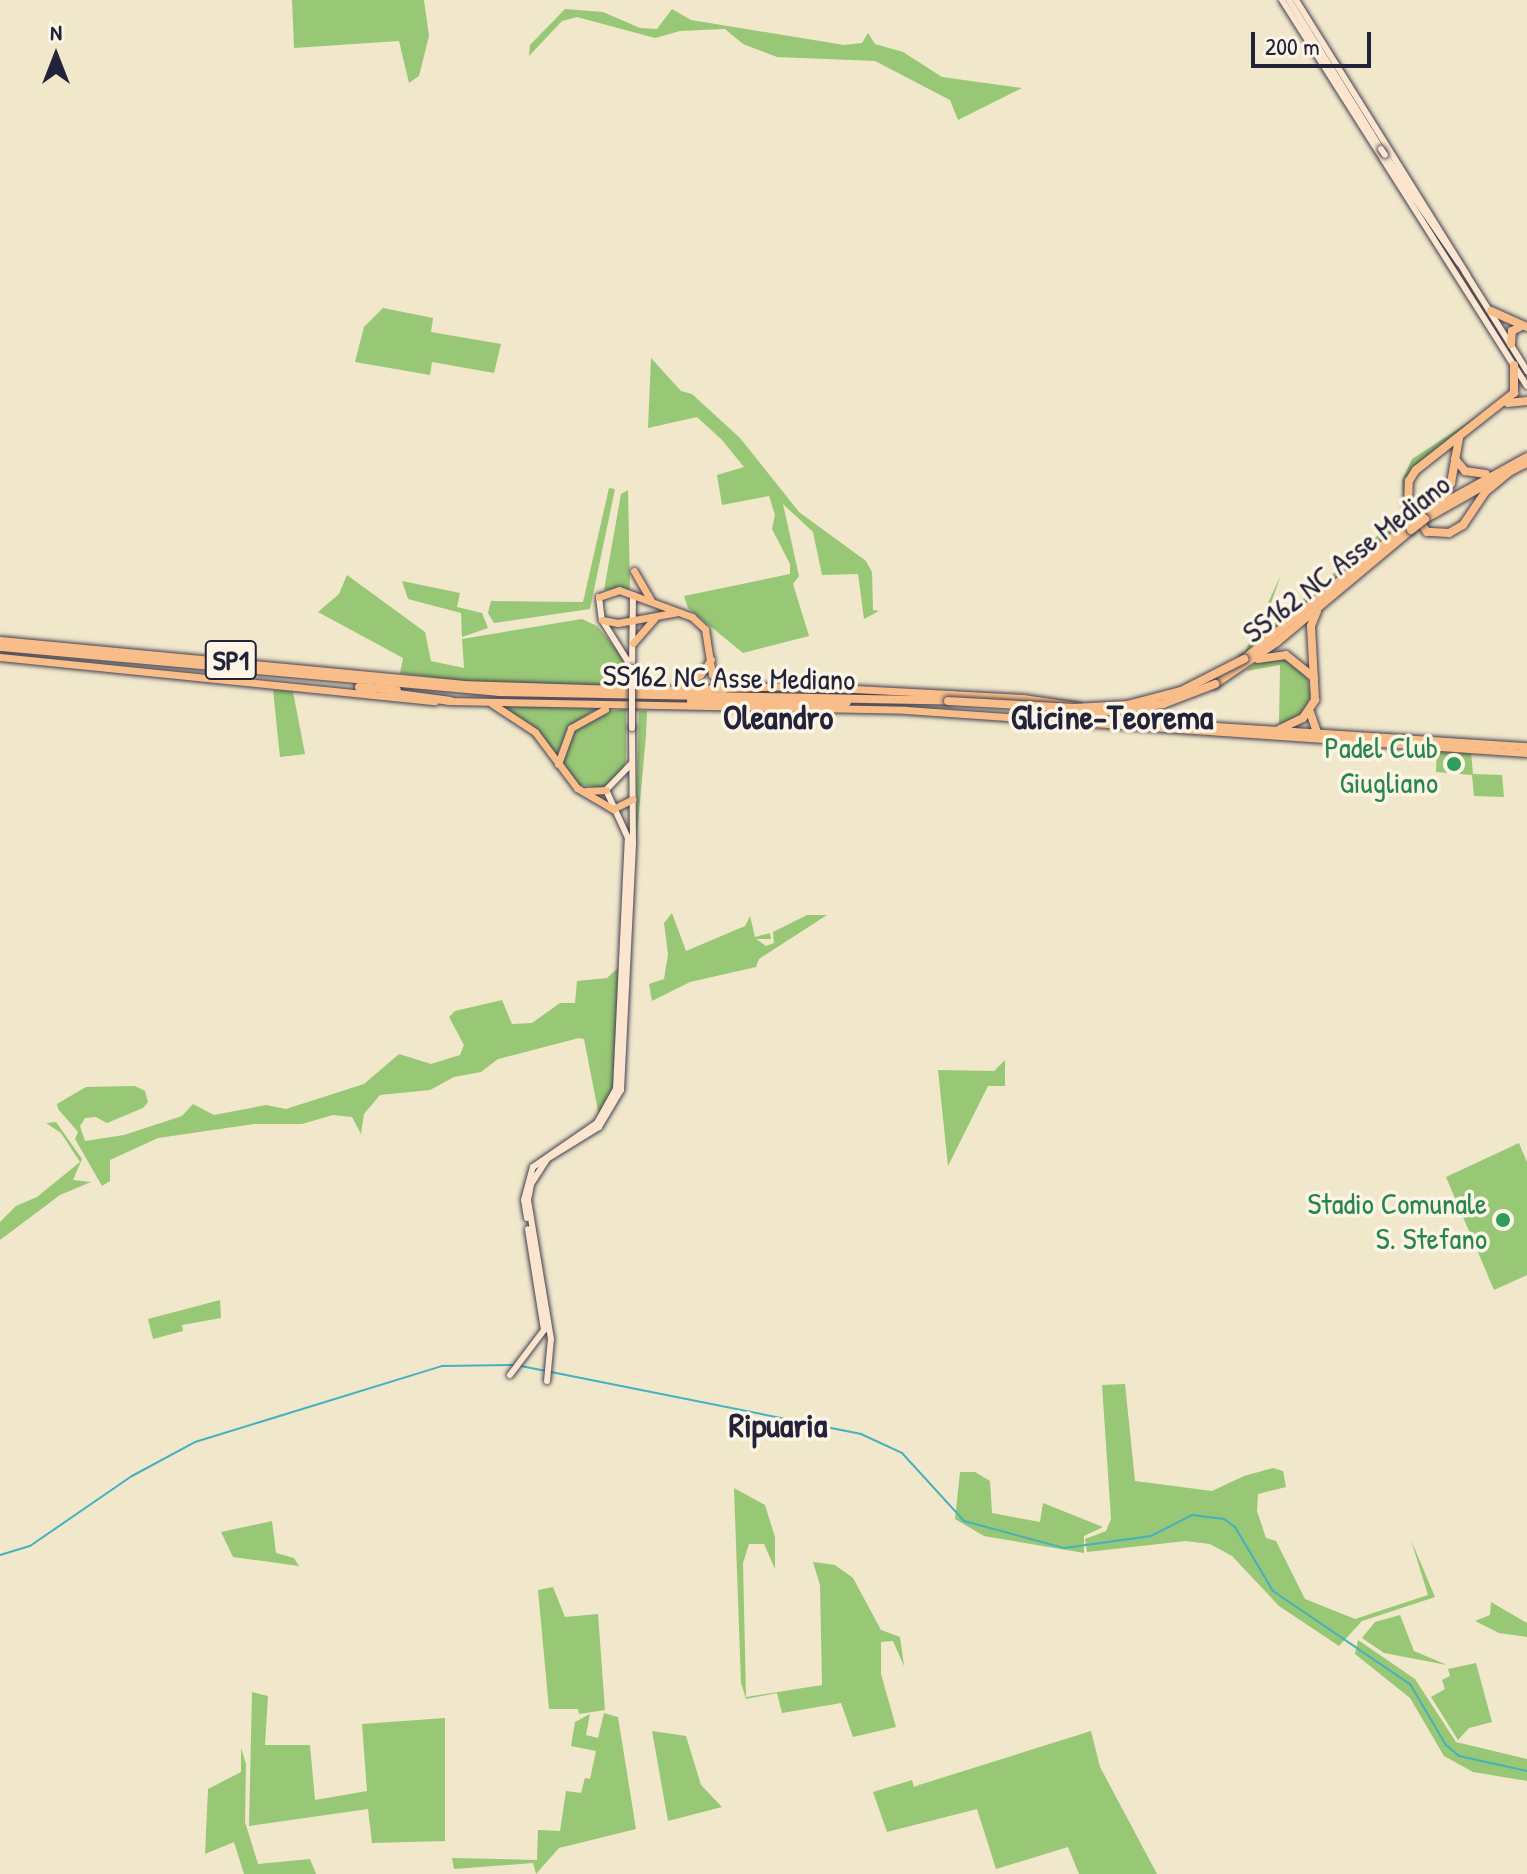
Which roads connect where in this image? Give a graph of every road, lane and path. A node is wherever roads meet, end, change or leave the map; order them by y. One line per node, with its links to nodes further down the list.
1 (1282, 0): 4 (main road)
2 (1289, 0): 4 (main road)
3 (1296, 0): 4 (main road)
4 (1384, 154): 5 (main road); 8 (main road)
5 (1491, 311): 6 (highway); 7 (main road)
6 (1525, 326): 7 (highway)
7 (1511, 344): 9 (main road)
8 (1514, 365): 10 (main road); 12 (highway)
9 (1527, 371)
10 (1527, 386)
11 (1527, 401): 12 (highway)
12 (1503, 405): 13 (highway)
13 (1460, 437): 14 (highway); 17 (highway)
14 (1454, 457): 18 (highway); 19 (highway)
15 (1527, 457): 18 (highway, SS162 NC Asse Mediano)
16 (1527, 463): 17 (highway, SS162 NC Asse Mediano)
17 (1512, 470): 20 (highway, SS162 NC Asse Mediano)
18 (1491, 474): 19 (highway, SS162 NC Asse Mediano)
19 (1434, 506): 20 (highway, SS162 NC Asse Mediano)
20 (1424, 517): 21 (highway, SS162 NC Asse Mediano, bridge)
21 (1409, 527): 24 (highway, SS162 NC Asse Mediano); 36 (highway, SS162 NC Asse Mediano)
22 (634, 571): 26 (main road)
23 (633, 595): 25 (main road); 26 (main road); 29 (main road)
24 (1331, 595): 36 (highway, SS162 NC Asse Mediano); 38 (highway)
25 (599, 597): 30 (main road)
26 (653, 602): 27 (main road)
27 (682, 612): 28 (main road); 35 (main road)
28 (660, 615): 29 (main road); 32 (main road)
29 (633, 619): 30 (main road); 32 (main road)
30 (602, 620): 37 (main road)
31 (0, 640): 40 (main road, SP1)
32 (633, 643): 37 (main road)
33 (0, 652): 34 (highway, SS162 NC Asse Mediano); 44 (main road, SP1)
34 (81, 654): 39 (highway, SS162 NC Asse Mediano); 41 (highway, SS162 NC Asse Mediano)
35 (712, 657): 42 (main road); 43 (main road)
36 (1245, 662): 38 (highway); 47 (highway, SS162 NC Asse Mediano, bridge); 47 (highway, SS162 NC Asse Mediano, bridge)
37 (632, 668): 55 (main road, bridge)
38 (1314, 679): 50 (highway)
39 (343, 681): 40 (highway); 47 (highway, SS162 NC Asse Mediano)
40 (462, 684): 43 (main road, SP1)
41 (375, 689): 44 (highway); 46 (highway, SS162 NC Asse Mediano)
42 (723, 689): 43 (main road, SP1); 51 (main road, SP1)
43 (669, 690)
44 (450, 701): 45 (main road, SP1)
45 (489, 702): 48 (main road, SP1); 56 (main road)
46 (847, 702): 47 (highway, SS162 NC Asse Mediano); 49 (highway)
47 (948, 703)
48 (618, 706): 49 (main road, SP1); 56 (main road)
49 (721, 707): 54 (main road, SP1)
50 (1310, 712): 51 (highway); 52 (highway)
51 (1280, 729): 52 (main road, SP1)
52 (1317, 732): 53 (main road, SP1)
53 (1527, 746)
54 (1527, 753)
55 (632, 761): 57 (main road); 59 (main road)
56 (558, 764): 58 (main road)
57 (606, 790): 58 (main road); 60 (main road)
58 (584, 791): 60 (main road)
59 (633, 799): 60 (main road); 62 (main road)
60 (613, 809): 61 (main road)
61 (511, 1372)
62 (547, 1381)

